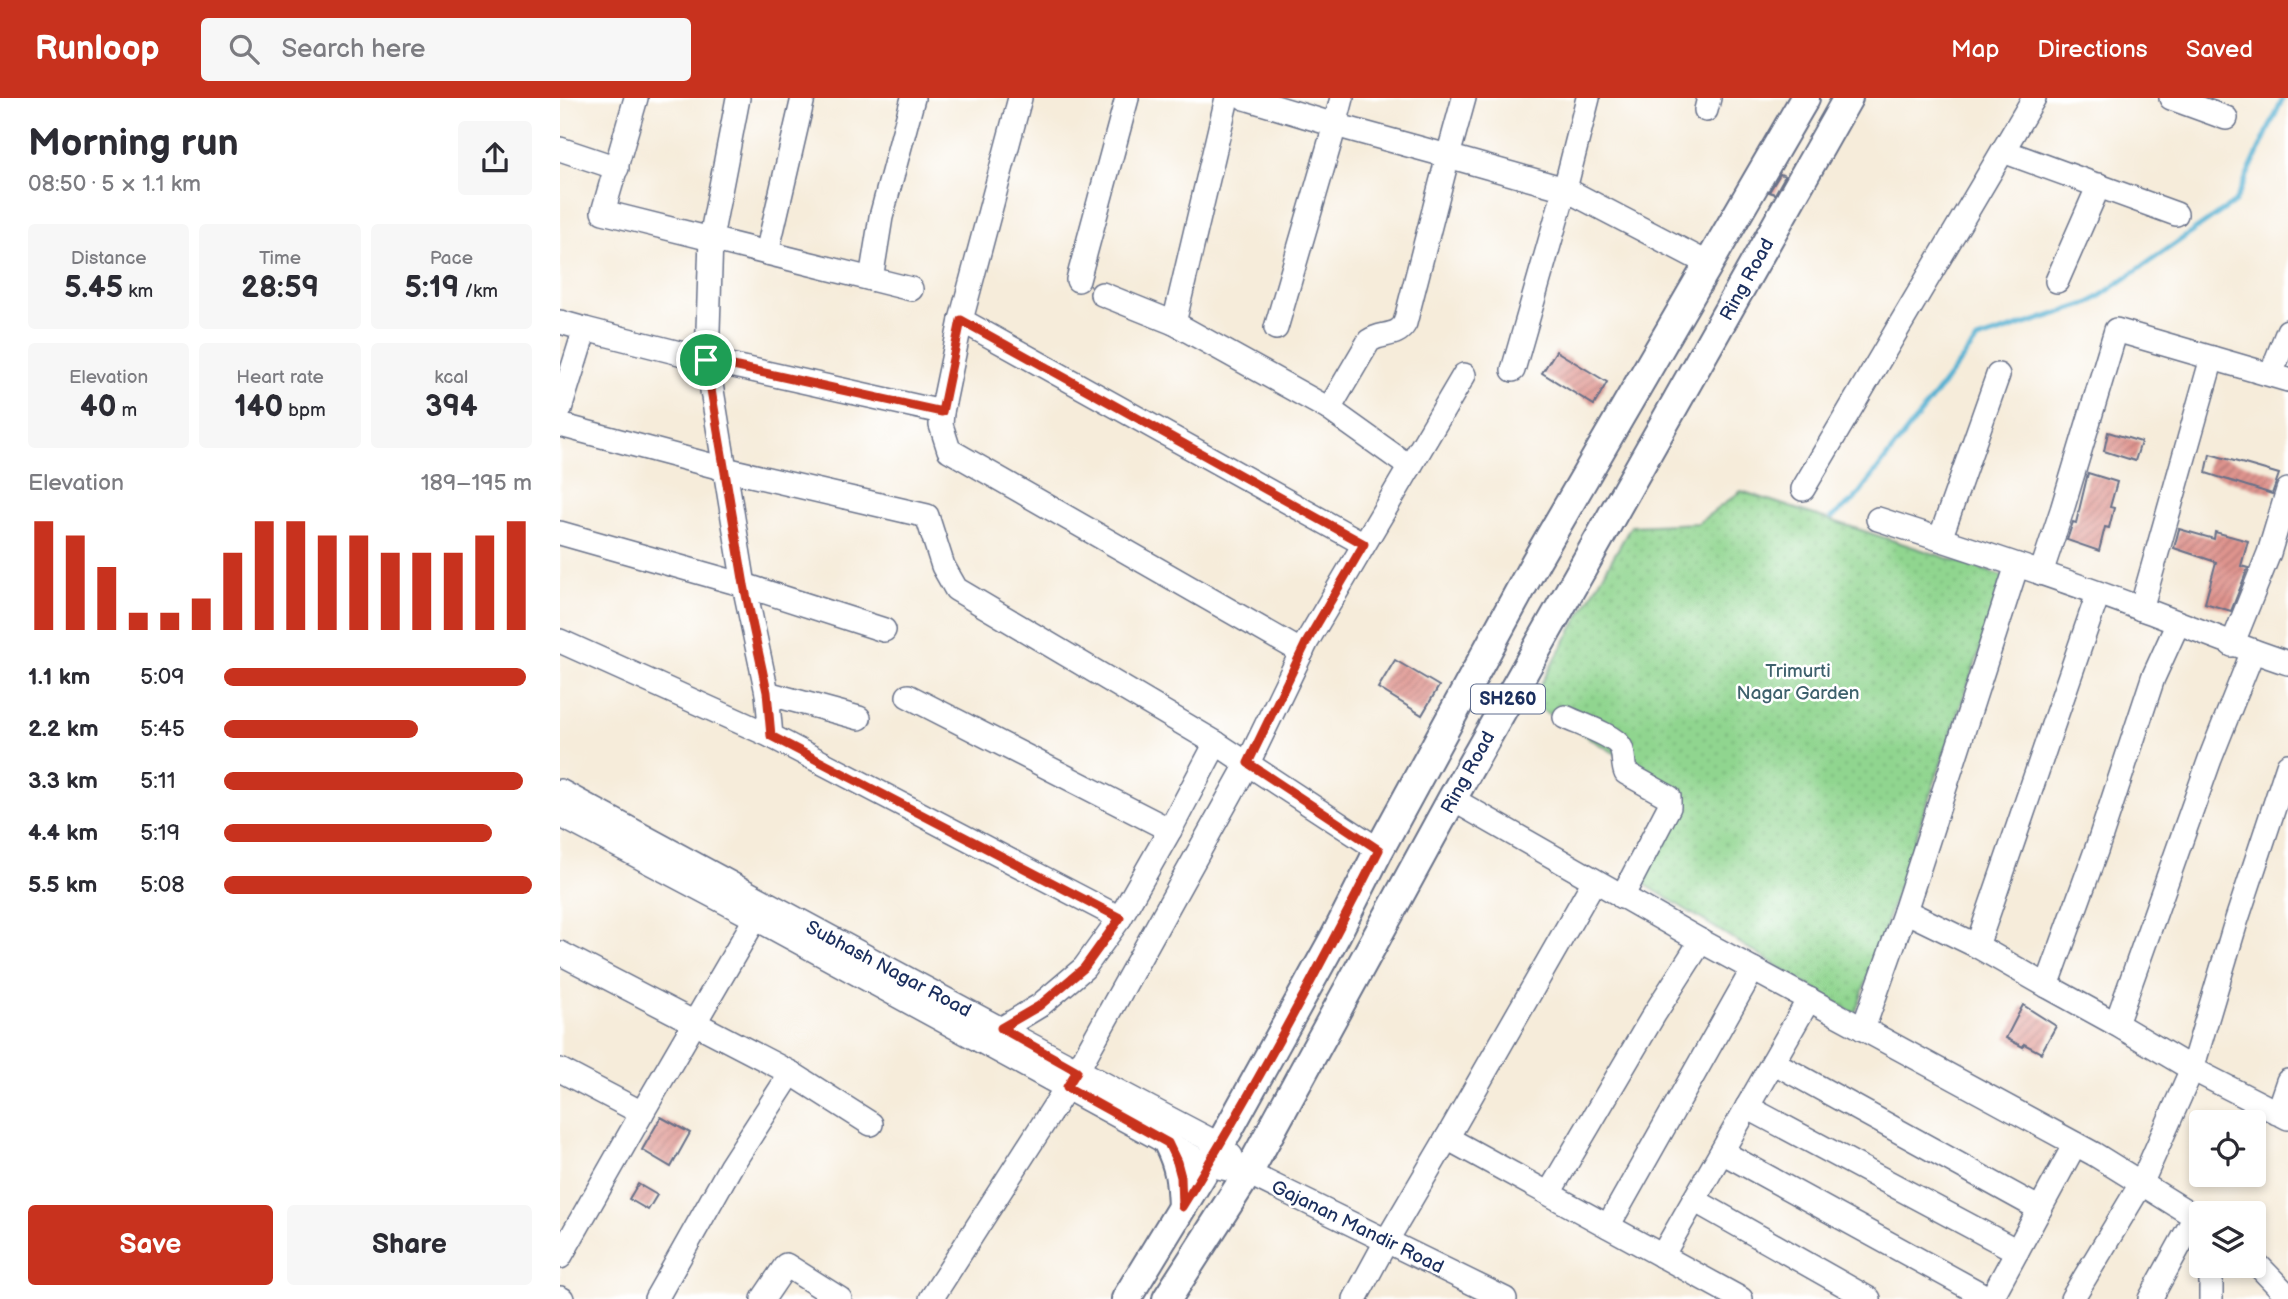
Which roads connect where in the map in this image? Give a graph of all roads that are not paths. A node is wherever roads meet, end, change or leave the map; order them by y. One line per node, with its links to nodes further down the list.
1 (636, 98): 21 (street)
2 (738, 98): 25 (street)
3 (803, 98): 26 (street)
4 (913, 98): 28 (street)
5 (1020, 98): 33 (street)
6 (1127, 98): 29 (street)
7 (1227, 98): 35 (street)
8 (1245, 98): 17 (street)
9 (1342, 98): 17 (street)
10 (1464, 98): 20 (street)
11 (1588, 98): 23 (street)
12 (1805, 98): 27 (main road, SH260)
13 (1848, 98): 77 (main road, Ring Road / SH260)
14 (2034, 98): 19 (street)
15 (2171, 98): 16 (street)
16 (2226, 118)
17 (1335, 125): 20 (street); 36 (street)
18 (560, 149): 21 (street)
19 (2003, 151): 22 (street); 51 (street)
20 (1448, 156): 23 (street); 46 (street)
21 (617, 168): 25 (street)
22 (2099, 185): 24 (street); 30 (street)
23 (1564, 188): 27 (street); 41 (street)
24 (2176, 214)
25 (711, 238): 26 (street); 40 (street)
26 (767, 253): 28 (street)
27 (1707, 263): 80 (main road, SH260)
28 (871, 279): 31 (street)
29 (1078, 280)
30 (2057, 281)
31 (911, 289)
32 (1102, 293): 35 (street)
33 (961, 320): 47 (street); 56 (street)
34 (560, 322): 37 (street)
35 (1174, 323): 46 (street)
36 (1276, 328)
37 (585, 329): 40 (street); 45 (street)
38 (2288, 331): 44 (street)
39 (2212, 358): 44 (street); 59 (street); 62 (street)
40 (706, 360): 47 (street); 50 (street)
41 (1513, 370)
42 (1464, 375): 49 (street)
43 (1998, 375): 55 (street)
44 (2280, 377)
45 (560, 409)
46 (1329, 409): 49 (street)
47 (942, 412): 67 (street)
48 (560, 425): 50 (street)
49 (1410, 467): 56 (street)
50 (725, 469): 60 (street); 74 (street)
51 (1803, 489)
52 (2288, 490): 57 (street)
53 (1878, 519): 55 (street)
54 (560, 533): 60 (street)
55 (1940, 539): 58 (street)
56 (1364, 544): 67 (street)
57 (2279, 556): 66 (street)
58 (2017, 565): 59 (street); 84 (street)
59 (2041, 573): 61 (street)
60 (744, 585): 64 (street); 69 (street)
61 (2098, 594): 62 (street); 87 (street)
62 (2141, 609): 63 (street)
63 (2178, 623): 66 (street); 90 (street)
64 (884, 630)
65 (560, 641): 73 (street)
66 (2242, 648): 68 (street); 93 (street)
67 (1302, 652): 74 (street)
68 (2288, 663)
69 (767, 692): 72 (street); 73 (street)
70 (908, 696): 79 (street)
71 (1565, 717): 82 (street)
72 (859, 718)
73 (771, 736): 85 (street)
74 (1231, 752): 79 (street); 80 (street); 101 (street)
75 (2288, 765): 98 (street)
76 (560, 791): 83 (street, Subhash Nagar Road)
77 (1452, 799): 81 (street); 112 (main road, Ring Road / SH260)
78 (560, 815): 83 (street)
79 (1170, 830): 85 (street)
80 (1379, 850): 111 (main road, SH260)
81 (1594, 881): 82 (street); 107 (street)
82 (1622, 897): 86 (street)
83 (760, 910): 92 (street); 94 (street, Subhash Nagar Road); 96 (street)
84 (1905, 911): 87 (street); 95 (street)
85 (1120, 918): 94 (street)
86 (1701, 941): 89 (street); 114 (street)
87 (1977, 946): 90 (street)
88 (560, 953): 92 (street)
89 (1752, 969): 91 (street); 119 (street)
90 (2046, 986): 93 (street)
91 (1809, 999): 95 (street); 97 (street)
92 (694, 1023): 100 (street); 104 (street)
93 (2116, 1024): 98 (street)
94 (1001, 1028): 96 (street); 101 (street, Subhash Nagar Road)
95 (1863, 1029): 109 (street)
96 (981, 1041): 101 (street)
97 (1773, 1062): 103 (street); 117 (street)
98 (2192, 1069): 105 (street); 113 (street)
99 (560, 1070): 104 (street)
100 (791, 1073): 106 (street); 128 (street)
101 (1072, 1079): 108 (street); 111 (street, Subhash Nagar Road); 131 (street)
102 (2288, 1081): 105 (street)
103 (1747, 1107): 110 (street); 122 (street)
104 (642, 1113): 124 (street)
105 (2283, 1115)
106 (871, 1124)
107 (1447, 1138): 114 (street); 121 (street)
108 (1168, 1143): 111 (street); 116 (main road)
109 (2076, 1144): 113 (street); 117 (street)
110 (1722, 1152): 115 (street); 138 (street)
111 (1214, 1155): 112 (street, Gajanan Mandir Road); 116 (main road, SH260)
112 (1248, 1172): 121 (street, Gajanan Mandir Road); 133 (main road, Ring Road / SH260)
113 (2141, 1184): 118 (street); 139 (street)
114 (1549, 1193): 119 (street)
115 (1694, 1200): 123 (street); 137 (street)
116 (1182, 1207): 132 (main road, SH260)
117 (2040, 1209): 122 (street)
118 (2189, 1213)
119 (1608, 1226): 123 (street)
120 (2189, 1234): 140 (street)
121 (1387, 1240): 134 (street); 135 (street, Gajanan Mandir Road)
122 (2017, 1251): 138 (street)
123 (1662, 1256): 136 (street)
124 (560, 1257)
125 (2266, 1273): 127 (street)
126 (2211, 1278): 141 (street)
127 (2288, 1294)
128 (656, 1299)
129 (763, 1299): 130 (street)
130 (840, 1299)
131 (931, 1299)
132 (1126, 1299)
133 (1167, 1299)
134 (1355, 1299)
135 (1506, 1299)
136 (1741, 1299)
137 (1869, 1299)
138 (1990, 1299)
139 (2072, 1299)
140 (2150, 1299)
141 (2211, 1299)

